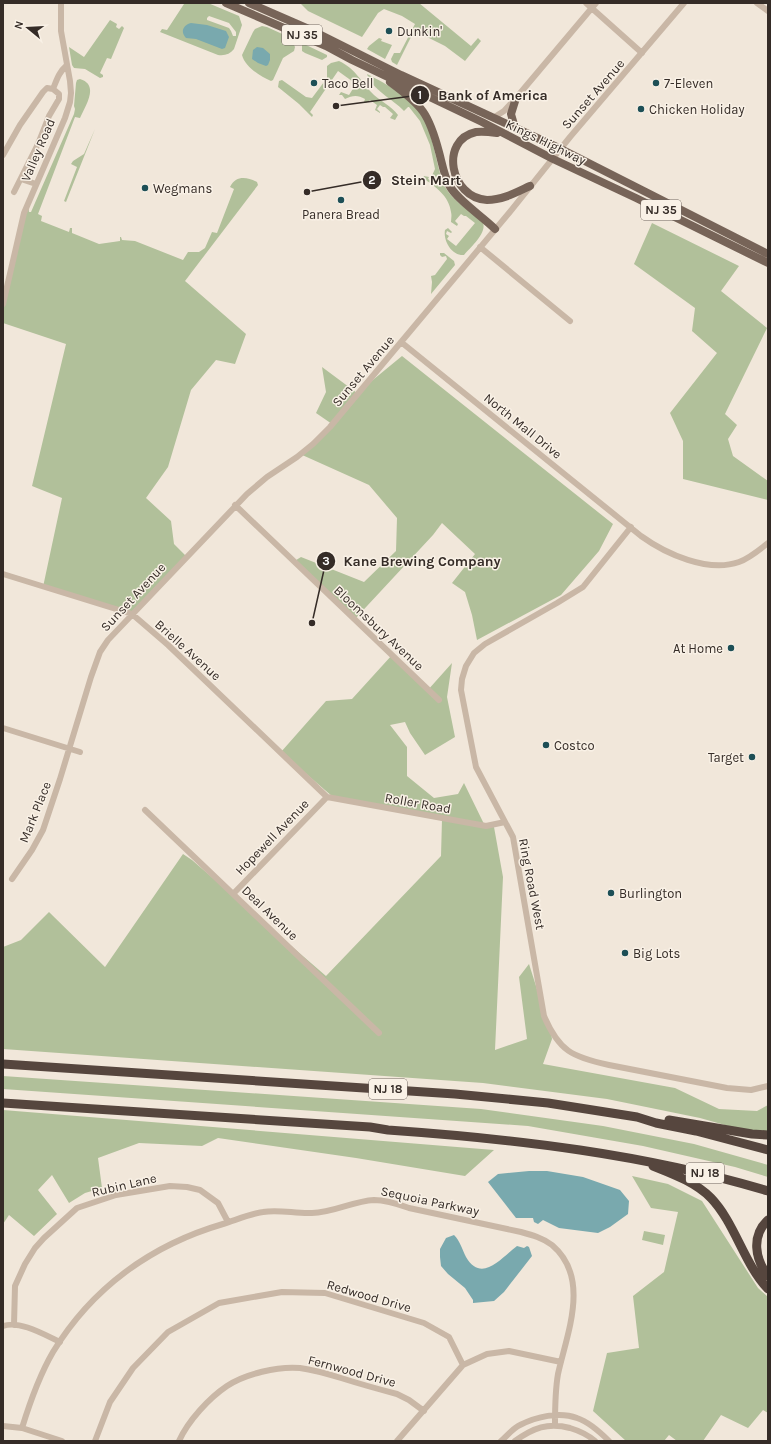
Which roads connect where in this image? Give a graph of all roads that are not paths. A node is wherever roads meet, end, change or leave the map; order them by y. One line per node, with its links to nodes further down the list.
1 (61, 3): 10 (street, Valley Road)
2 (226, 3): 11 (main road, Kings Highway / NJ 35)
3 (249, 3): 14 (main road, Kings Highway / NJ 35)
4 (586, 3): 7 (street)
5 (684, 3): 9 (street, Sunset Avenue)
6 (757, 3): 8 (street)
7 (594, 5): 9 (street); 13 (street)
8 (768, 12)
9 (642, 53): 19 (street, Sunset Avenue)
10 (67, 65): 12 (street); 18 (street, Valley Road)
11 (377, 72): 17 (main road, Kings Highway / NJ 35); 26 (main road)
12 (53, 89): 16 (street); 20 (street)
13 (516, 98): 14 (street); 15 (main road)
14 (492, 118): 15 (main road, Kings Highway / NJ 35)
15 (515, 128): 19 (main road, Kings Highway / NJ 35)
16 (44, 131): 18 (street); 22 (street)
17 (502, 134): 21 (main road, Kings Highway / NJ 35); 24 (main road)
18 (57, 136): 23 (street, Valley Road)
19 (561, 149): 21 (street, Sunset Avenue); 28 (main road, Kings Highway / NJ 35)
20 (3, 155)
21 (553, 159): 24 (street, Sunset Avenue); 29 (main road, Kings Highway / NJ 35)
22 (21, 179): 23 (street); 25 (street)
23 (36, 184): 30 (street, Valley Road)
24 (530, 186): 26 (street, Sunset Avenue)
25 (14, 192)
26 (495, 229): 27 (street, Sunset Avenue)
27 (480, 247): 31 (street); 32 (street, Sunset Avenue)
28 (768, 254)
29 (768, 263)
30 (3, 304)
31 (570, 321)
32 (401, 342): 33 (street, Sunset Avenue); 34 (street, North Mall Drive)
33 (235, 505): 37 (street, Sunset Avenue); 38 (street, Bloomsbury Avenue)
34 (631, 527): 35 (street, North Mall Drive); 44 (street, Ring Road West)
35 (768, 543)
36 (3, 574): 37 (street, Brielle Avenue)
37 (132, 614): 40 (street, Sunset Avenue); 42 (street, Brielle Avenue)
38 (439, 700)
39 (3, 728): 40 (street)
40 (69, 748): 41 (street); 45 (street, Mark Place)
41 (80, 752)
42 (327, 797): 44 (street, Roller Road); 46 (street, Hopewell Avenue)
43 (145, 810): 46 (street, Deal Avenue)
44 (505, 822): 49 (street, Ring Road West)
45 (12, 879)
46 (234, 893): 47 (street, Deal Avenue)
47 (379, 1032)
48 (3, 1064): 51 (highway, NJ 18)
49 (768, 1086)
50 (3, 1103): 54 (highway, NJ 18)
51 (637, 1117): 52 (highway); 53 (highway, NJ 18)
52 (768, 1135)
53 (768, 1150)
54 (640, 1161): 55 (highway, NJ 18); 59 (highway)
55 (768, 1191)
56 (768, 1220): 58 (highway)
57 (228, 1222): 60 (street, Rubin Lane); 62 (street, Sequoia Parkway); 63 (street, Sequoia Parkway)
58 (768, 1276)
59 (768, 1289)
60 (14, 1325): 61 (street); 62 (street)
61 (3, 1326)
62 (60, 1342): 69 (street, Sequoia Parkway)
63 (561, 1362): 64 (street); 66 (street, Sequoia Parkway)
64 (463, 1365): 65 (street); 71 (street, Redwood Drive)
65 (424, 1411): 72 (street, Fernwood Drive); 73 (street)
66 (555, 1416): 67 (street, Sequoia Parkway); 74 (street); 77 (street)
67 (555, 1425): 75 (street); 76 (street)
68 (3, 1426): 69 (street)
69 (22, 1428): 70 (street)
70 (62, 1441)
71 (95, 1441)
72 (179, 1441)
73 (398, 1441)
74 (502, 1441)
75 (515, 1441)
76 (595, 1441)
77 (609, 1441)

